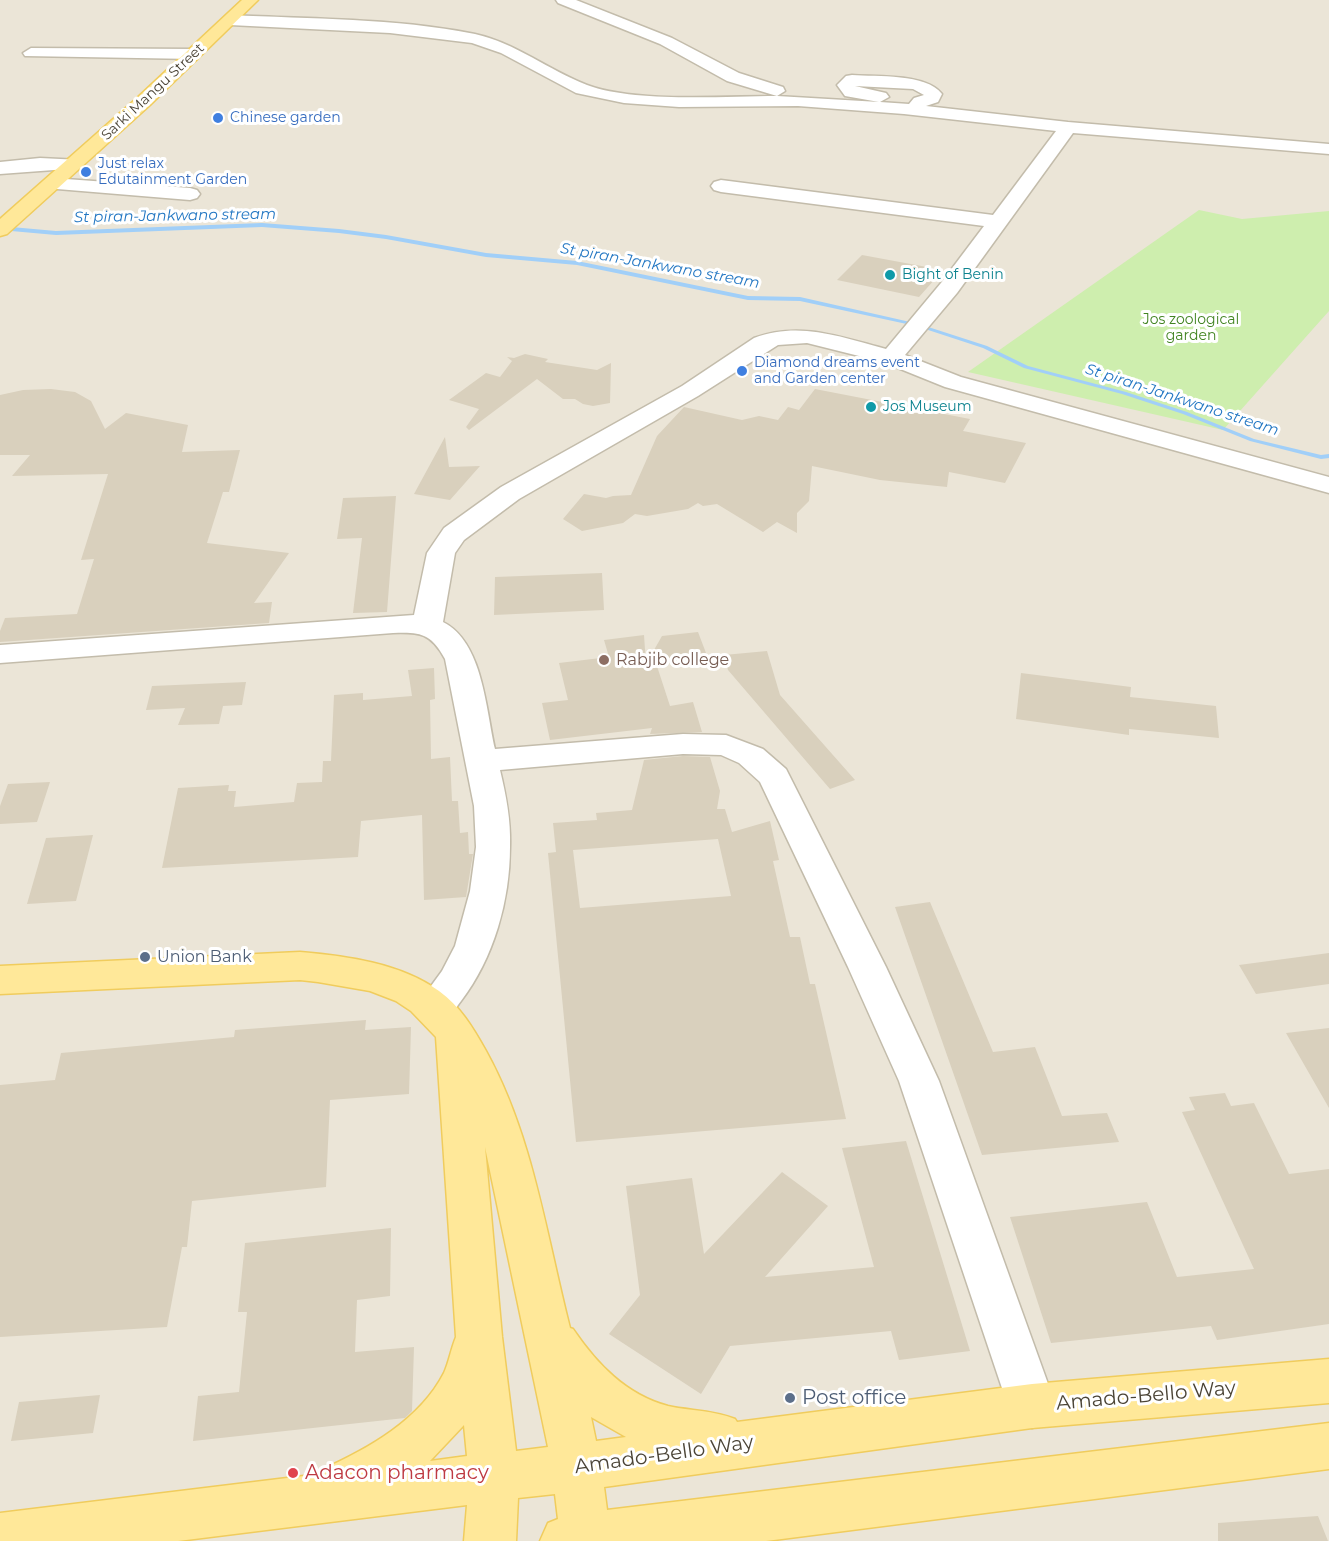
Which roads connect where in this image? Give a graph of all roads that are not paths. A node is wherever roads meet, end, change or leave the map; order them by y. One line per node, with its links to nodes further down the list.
1 (251, 0): 5 (main road, Sarki Mangu Street)
2 (563, 0): 4 (street)
3 (608, 0): 4 (street)
4 (597, 13): 8 (street)
5 (230, 20): 7 (main road, Sarki Mangu Street); 9 (street)
6 (31, 53): 7 (street)
7 (194, 54): 13 (main road, Sarki Mangu Street)
8 (734, 77): 9 (street); 10 (street)
9 (713, 101): 10 (street)
10 (828, 103): 11 (street)
11 (1068, 127): 12 (street); 18 (street)
12 (1329, 149)
13 (74, 164): 14 (street); 15 (main road, Sarki Mangu Street)
14 (0, 168)
15 (52, 184): 17 (street); 19 (main road, Sarki Mangu Street)
16 (721, 186): 18 (street)
17 (190, 194)
18 (999, 222): 20 (street)
19 (0, 230)
20 (891, 357): 21 (street); 22 (street)
21 (1329, 485)
22 (428, 626): 23 (street); 24 (street)
23 (0, 654)
24 (481, 761): 26 (street); 30 (street)
25 (0, 980): 26 (main road)
26 (445, 1021): 27 (main road); 28 (main road)
27 (548, 1327): 31 (main road); 33 (main road)
28 (479, 1337): 34 (main road); 35 (main road)
29 (1329, 1381): 30 (main road, Amado-Bello Way)
30 (1032, 1406): 31 (main road, Amado-Bello Way)
31 (789, 1437): 33 (main road, Amado-Bello Way)
32 (1329, 1446): 37 (main road)
33 (577, 1467): 34 (main road, Amado-Bello Way); 37 (main road)
34 (494, 1477): 35 (main road, Amado-Bello Way); 38 (main road)
35 (312, 1498): 36 (main road, Amado-Bello Way)
36 (0, 1538)
37 (575, 1539)
38 (490, 1541)

